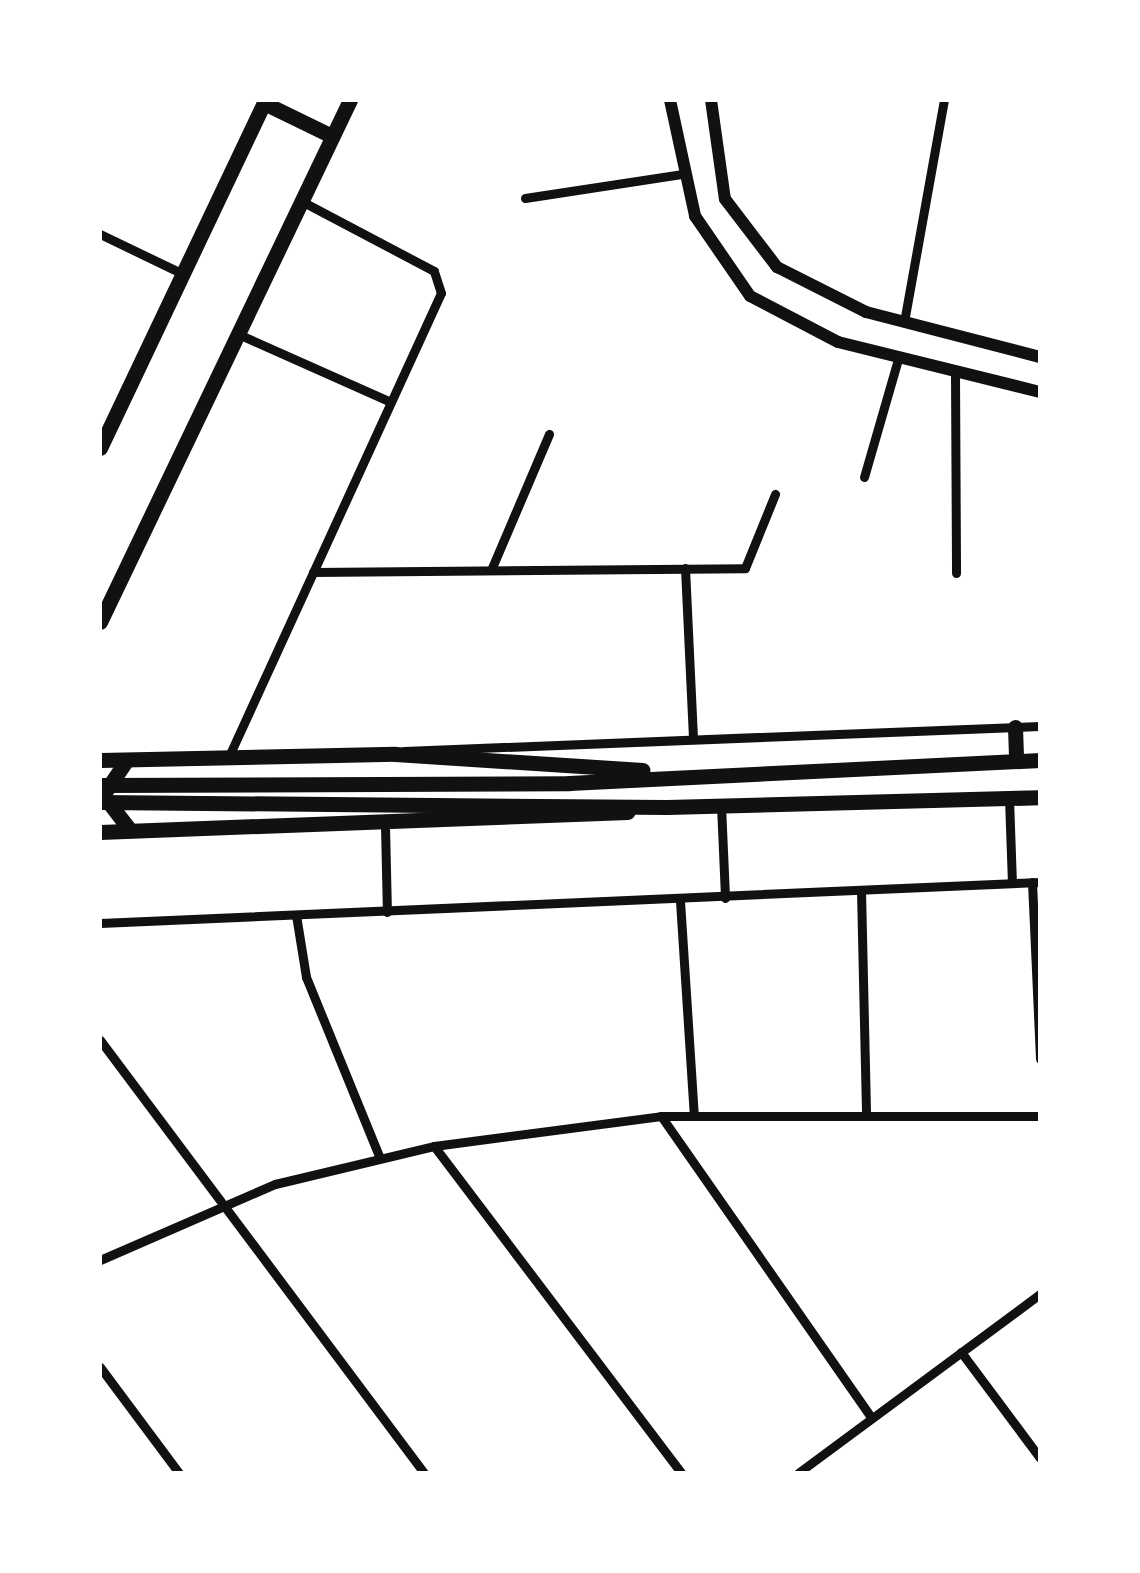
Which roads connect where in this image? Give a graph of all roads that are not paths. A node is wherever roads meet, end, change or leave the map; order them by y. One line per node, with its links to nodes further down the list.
1 (350, 100): 6 (highway)
2 (670, 100): 7 (main road)
3 (710, 100): 12 (main road)
4 (944, 100): 12 (street)
5 (265, 101): 6 (highway); 11 (highway)
6 (332, 136): 9 (highway)
7 (682, 174): 8 (street); 15 (main road)
8 (524, 198)
9 (301, 201): 13 (highway); 18 (street)
10 (100, 234): 11 (street)
11 (183, 274): 20 (highway)
12 (904, 322): 14 (main road)
13 (238, 334): 18 (street); 23 (highway)
14 (1040, 357)
15 (898, 358): 16 (main road); 21 (street)
16 (955, 374): 17 (main road); 27 (street)
17 (1040, 392)
18 (391, 402): 26 (street)
19 (549, 434): 25 (street)
20 (100, 448)
21 (864, 476)
22 (775, 494): 24 (street)
23 (126, 568): 28 (highway); 29 (highway)
24 (685, 568): 25 (street); 32 (street)
25 (491, 570): 26 (street)
26 (313, 572): 34 (street)
27 (956, 573)
28 (100, 584)
29 (100, 622)
30 (1040, 726): 31 (street)
31 (1015, 727): 32 (street); 38 (highway)
32 (693, 738): 33 (street)
33 (395, 754): 34 (highway); 39 (highway)
34 (229, 756): 35 (highway)
35 (136, 759): 36 (highway); 47 (highway)
36 (100, 760)
37 (1040, 760): 38 (highway)
38 (1016, 761): 39 (highway)
39 (666, 774): 40 (highway)
40 (100, 785)
41 (1040, 797): 42 (highway)
42 (1009, 798): 44 (highway); 50 (street)
43 (100, 802): 45 (highway)
44 (722, 805): 45 (highway); 52 (street)
45 (667, 807): 46 (highway)
46 (385, 826): 47 (highway); 54 (street)
47 (138, 832): 48 (highway)
48 (100, 834)
49 (1036, 882): 50 (street); 58 (street)
50 (1012, 883): 51 (street)
51 (860, 891): 52 (street); 60 (street)
52 (725, 898): 53 (street)
53 (680, 900): 54 (street); 61 (street)
54 (387, 912): 55 (street)
55 (296, 915): 56 (street); 65 (street)
56 (100, 922)
57 (100, 1040): 66 (street)
58 (1040, 1041): 59 (street)
59 (1040, 1059)
60 (866, 1111): 61 (street); 63 (street)
61 (694, 1115): 62 (street)
62 (661, 1116): 64 (street); 71 (street)
63 (1040, 1116)
64 (434, 1146): 65 (street); 75 (street)
65 (379, 1156): 66 (street)
66 (223, 1203): 67 (street); 74 (street)
67 (100, 1260)
68 (1040, 1294): 69 (street)
69 (961, 1352): 71 (street); 72 (street)
70 (100, 1367): 73 (street)
71 (872, 1418): 76 (street)
72 (1040, 1458)
73 (179, 1473)
74 (424, 1473)
75 (681, 1473)
76 (798, 1473)

